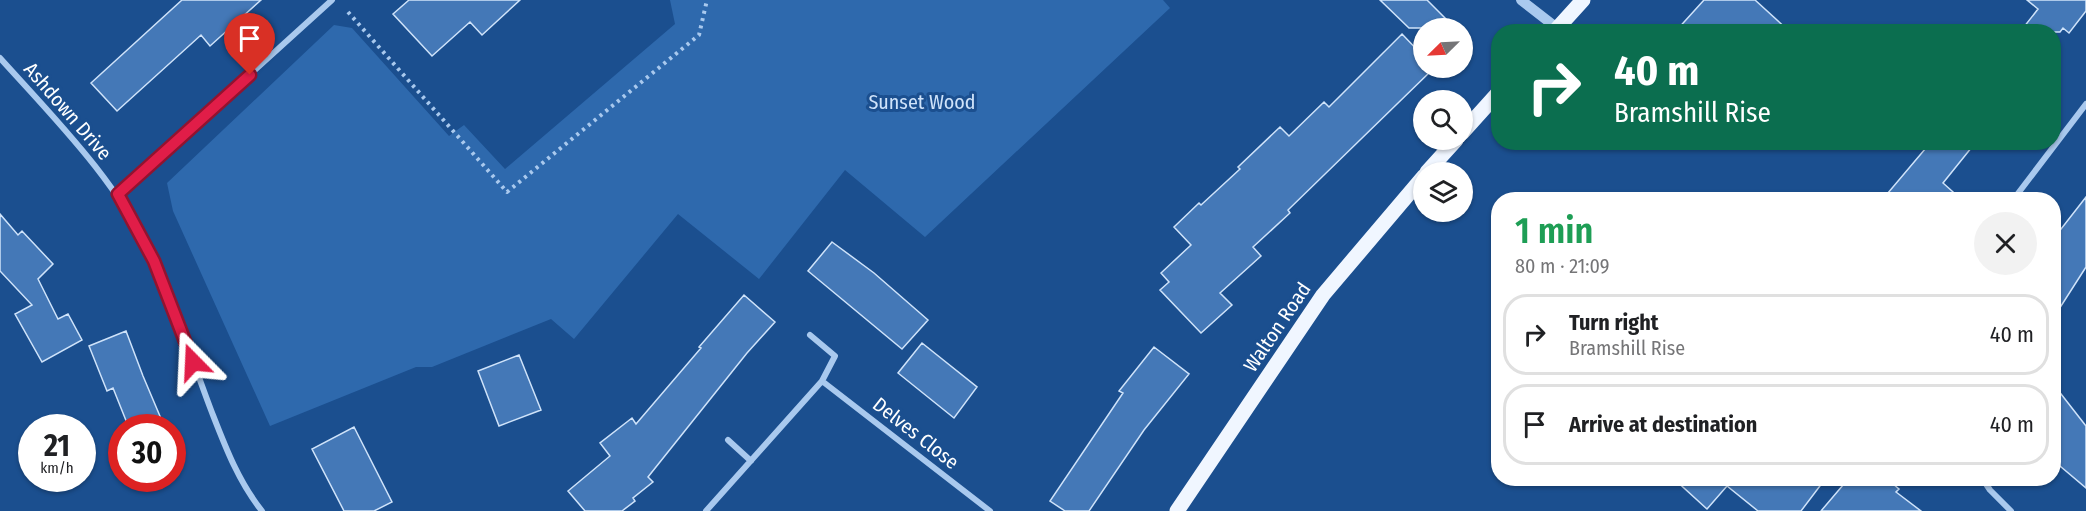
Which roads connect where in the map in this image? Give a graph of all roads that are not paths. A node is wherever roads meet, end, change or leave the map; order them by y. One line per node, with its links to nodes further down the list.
1 (332, 0): 16 (street)
2 (1521, 0): 4 (street)
3 (1583, 0): 5 (main road)
4 (1549, 24)
5 (1561, 24)
6 (0, 58): 16 (street, Ashdown Drive)
7 (1491, 101): 9 (main road)
8 (2086, 104): 10 (street)
9 (1473, 121)
10 (2061, 137)
11 (1447, 150): 13 (main road, Walton Road)
12 (2051, 150): 15 (street)
13 (1436, 162)
14 (1413, 188): 25 (main road, Walton Road)
15 (2019, 192)
16 (118, 194): 22 (street, Ashdown Drive)
17 (810, 335): 18 (street)
18 (822, 381): 20 (street); 24 (street, Delves Close)
19 (728, 440): 20 (street)
20 (751, 460): 23 (street)
21 (1987, 486): 26 (street)
22 (262, 511)
23 (706, 511)
24 (990, 511)
25 (1177, 511)
26 (2011, 511)

